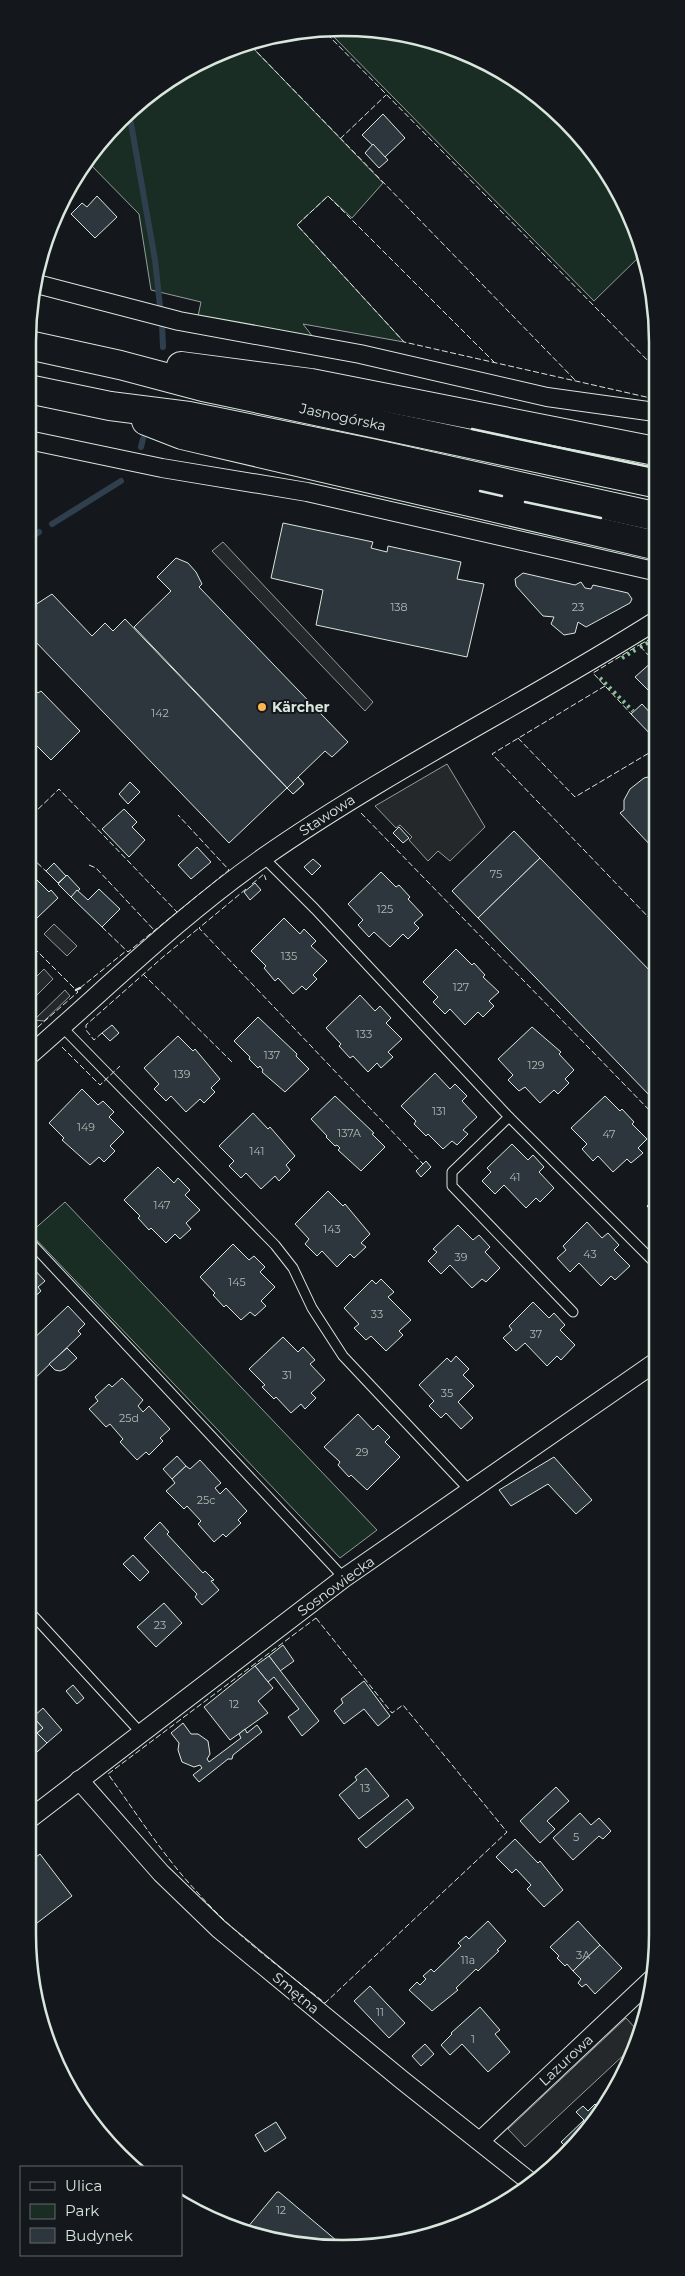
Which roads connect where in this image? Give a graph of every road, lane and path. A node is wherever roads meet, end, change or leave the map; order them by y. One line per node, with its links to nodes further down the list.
1 (42, 285): 6 (street)
2 (36, 347): 3 (main road, Jasnogórska)
3 (120, 365): 8 (main road); 9 (main road, Jasnogórska)
4 (36, 391): 5 (main road)
5 (110, 406): 10 (main road); 11 (main road)
6 (649, 411)
7 (36, 442): 12 (street)
8 (649, 450)
9 (649, 482)
10 (649, 515)
11 (649, 545)
12 (649, 570)
13 (649, 625): 14 (street, Stawowa)
14 (263, 857): 15 (street, Stawowa); 17 (lane)
15 (62, 1027): 16 (street, Stawowa); 22 (lane)
16 (36, 1050)
17 (509, 1117): 19 (lane); 20 (lane)
18 (36, 1248): 23 (lane)
19 (649, 1257)
20 (573, 1312)
21 (649, 1367): 22 (street, Sosnowiecka)
22 (470, 1491): 23 (street, Sosnowiecka)
23 (344, 1578): 25 (street, Sosnowiecka)
24 (36, 1619): 25 (lane)
25 (141, 1734): 26 (street, Sosnowiecka)
26 (79, 1780): 27 (street, Sosnowiecka); 29 (street, Smętna)
27 (36, 1814)
28 (644, 1987): 29 (street, Lazurowa)
29 (480, 2142): 30 (street, Smętna)
30 (526, 2178)

